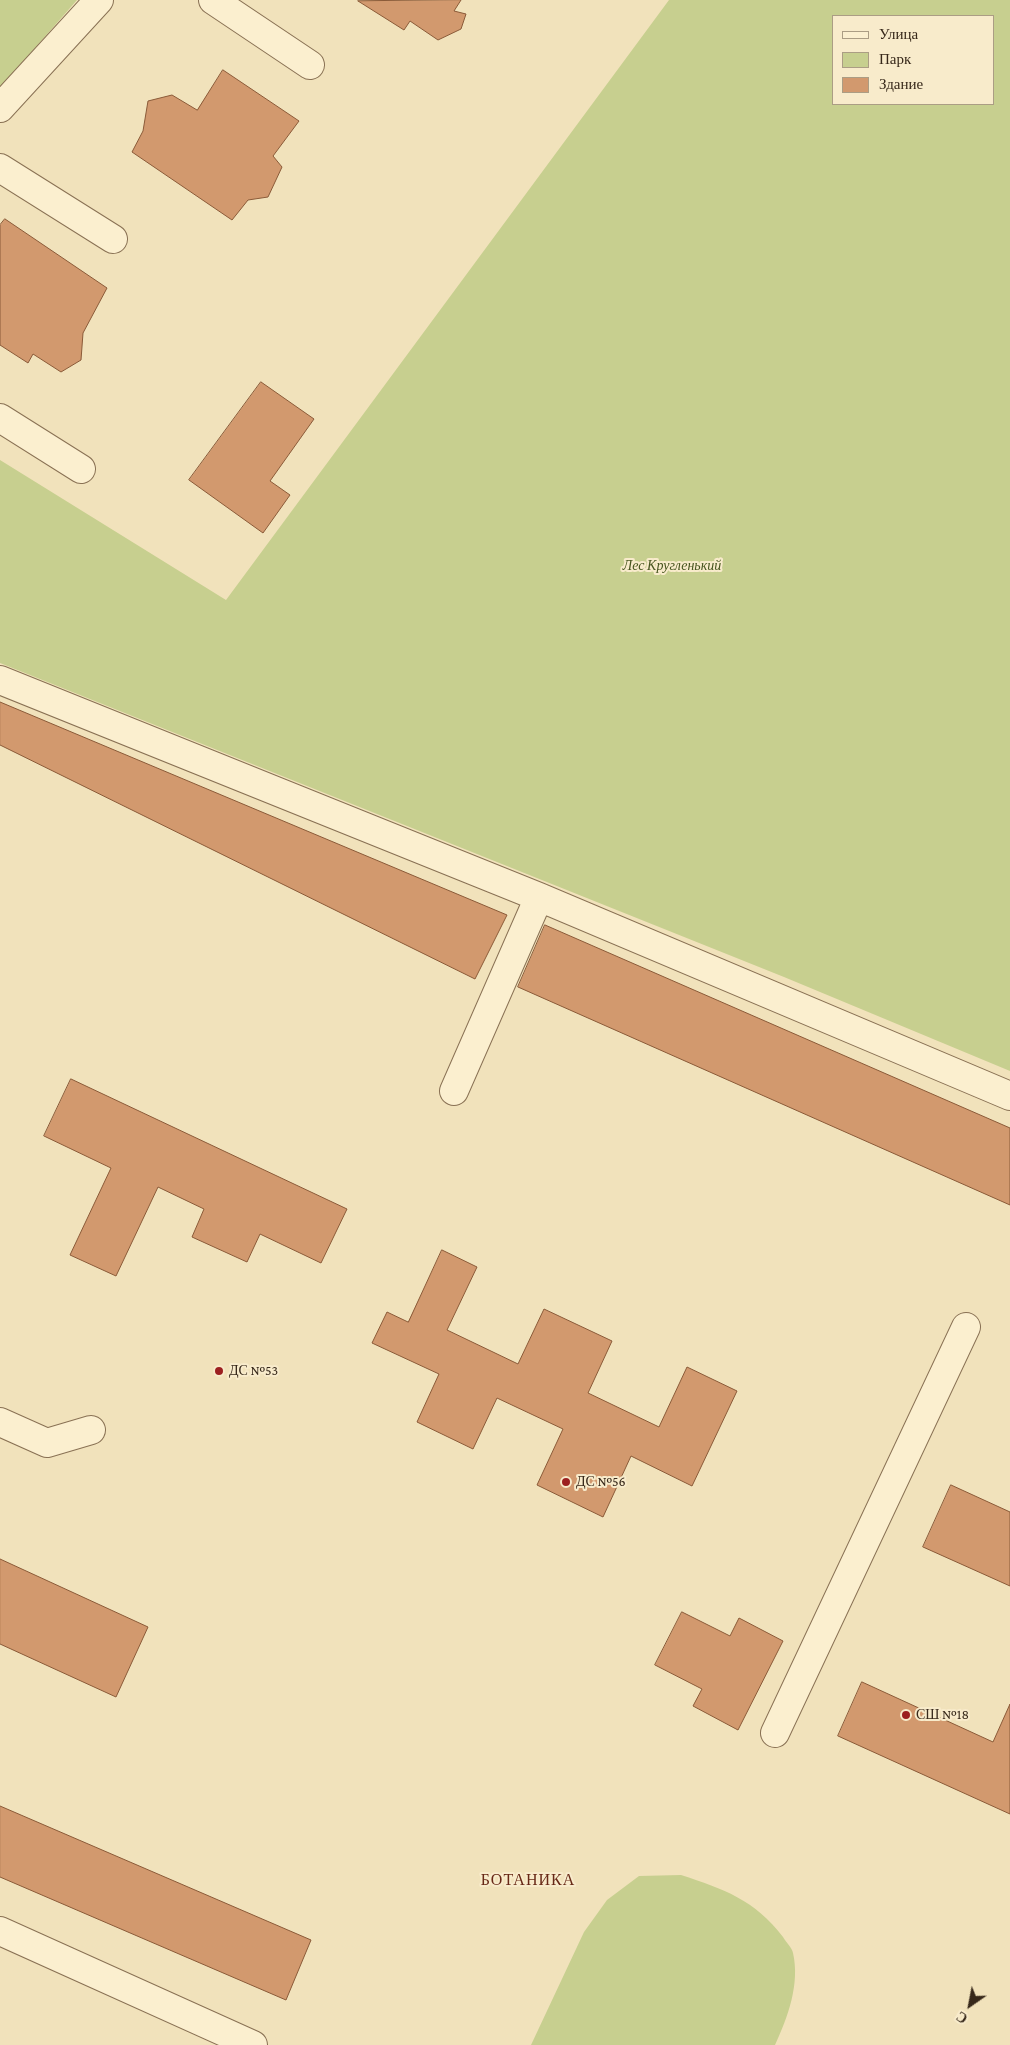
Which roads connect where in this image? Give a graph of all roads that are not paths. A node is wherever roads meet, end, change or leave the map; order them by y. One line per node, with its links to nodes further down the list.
1 (99, 0): 4 (lane)
2 (213, 0): 3 (lane)
3 (310, 65)
4 (0, 108)
5 (0, 168): 6 (lane)
6 (113, 239)
7 (0, 418): 8 (lane)
8 (80, 469)
9 (0, 680): 10 (lane)
10 (539, 897): 11 (lane); 12 (lane)
11 (454, 1091)
12 (1010, 1096)
13 (966, 1327): 16 (lane)
14 (0, 1422): 15 (lane)
15 (91, 1430)
16 (775, 1733)
17 (0, 1931): 18 (lane)
18 (253, 2045)

